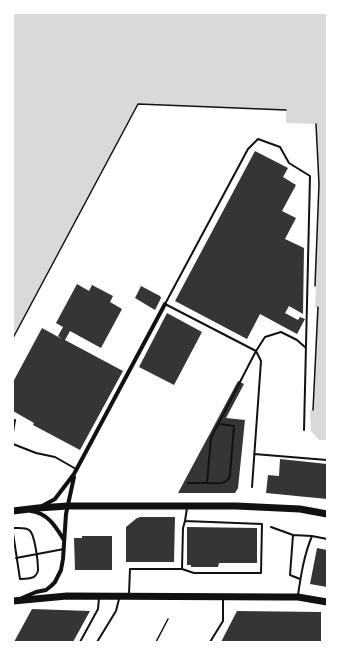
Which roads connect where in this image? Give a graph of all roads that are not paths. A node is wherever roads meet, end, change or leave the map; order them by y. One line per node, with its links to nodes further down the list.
1 (165, 304): 2 (lane); 3 (lane); 11 (street)
2 (306, 348): 3 (lane); 6 (lane)
3 (256, 351): 5 (lane); 9 (lane)
4 (15, 420): 7 (lane)
5 (219, 424): 14 (lane); 14 (lane)
6 (304, 430)
7 (13, 432)
8 (13, 444): 11 (lane)
9 (254, 454): 10 (lane); 15 (lane)
10 (327, 460)
11 (77, 470): 12 (street)
12 (74, 474): 16 (street); 18 (street)
13 (188, 483): 14 (lane)
14 (207, 483)
15 (252, 487)
16 (68, 506): 17 (main road); 18 (main road); 28 (street)
17 (188, 506): 20 (main road); 21 (lane)
18 (38, 508): 19 (main road)
19 (16, 510): 28 (street)
20 (327, 514)
21 (185, 521): 32 (lane); 32 (lane)
22 (271, 526): 25 (lane)
23 (13, 528): 30 (lane)
24 (13, 533): 31 (lane)
25 (293, 535): 26 (lane); 33 (lane)
26 (312, 536): 27 (lane); 33 (lane)
27 (327, 539)
28 (64, 540): 29 (street)
29 (64, 549): 30 (lane); 39 (street)
30 (36, 554): 31 (lane); 31 (lane)
31 (16, 558)
32 (182, 568): 36 (lane)
33 (300, 579): 38 (lane)
34 (100, 595): 35 (main road); 39 (main road); 41 (lane)
35 (120, 596): 36 (main road); 42 (lane)
36 (129, 596): 37 (main road)
37 (223, 596): 38 (main road); 43 (lane)
38 (298, 597): 40 (main road)
39 (16, 600)
40 (327, 602)
41 (80, 642)
42 (96, 642)
43 (210, 642)

